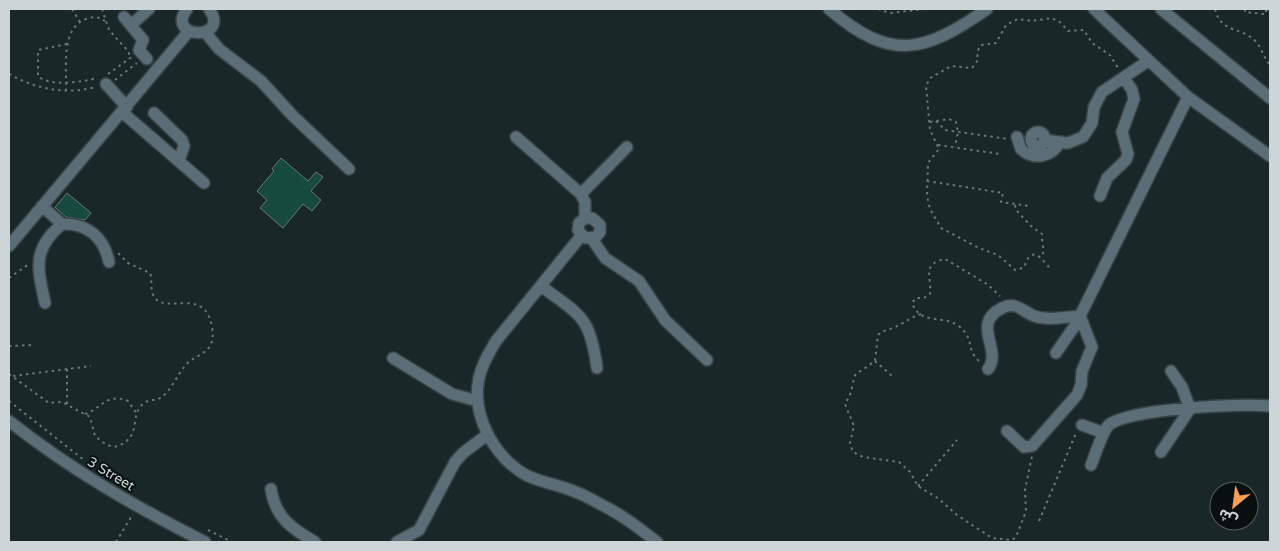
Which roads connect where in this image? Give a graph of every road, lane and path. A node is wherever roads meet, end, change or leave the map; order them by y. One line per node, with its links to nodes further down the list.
1 (72, 9): 16 (path)
2 (102, 9): 15 (path)
3 (149, 9): 20 (street)
4 (186, 9): 17 (street)
5 (209, 9): 18 (street)
6 (828, 9): 9 (street)
7 (878, 9): 8 (path)
8 (925, 9)
9 (987, 9)
10 (1094, 9): 22 (street)
11 (1161, 9): 30 (street)
12 (1215, 9): 23 (path)
13 (1245, 9): 14 (path)
14 (1270, 11)
15 (105, 21): 16 (path); 21 (path)
16 (80, 22): 19 (path)
17 (189, 31): 18 (street); 31 (street)
18 (205, 32): 45 (street)
19 (67, 44): 27 (path); 27 (path)
20 (143, 56): 21 (path); 26 (path)
21 (129, 59): 26 (path)
22 (1148, 61): 25 (street); 29 (street)
23 (1270, 65)
24 (9, 74): 28 (path)
25 (1124, 78): 34 (path); 38 (street); 49 (street)
26 (103, 79): 27 (path); 28 (path); 31 (street)
27 (66, 82): 28 (path)
28 (66, 91)
29 (1188, 97): 43 (street); 67 (street)
30 (1270, 98)
31 (124, 110): 44 (street); 51 (street)
32 (154, 113): 44 (street)
33 (936, 121): 34 (path); 35 (path); 35 (path)
34 (928, 122): 39 (path)
35 (958, 132): 37 (path); 41 (path)
36 (516, 137): 48 (street)
37 (1016, 138): 38 (street); 38 (street)
38 (1060, 142)
39 (938, 145): 41 (path); 46 (path)
40 (627, 147): 48 (street)
41 (955, 147): 42 (path)
42 (1000, 154)
43 (1270, 156)
44 (179, 161): 47 (street)
45 (349, 169)
46 (927, 181): 50 (path); 58 (path)
47 (204, 183)
48 (581, 194): 53 (street)
49 (1100, 196)
50 (1015, 204): 52 (path); 58 (path)
51 (42, 206): 54 (street); 57 (street)
52 (1029, 206)
53 (585, 218): 55 (street); 55 (street)
54 (62, 224): 56 (street); 59 (street)
55 (587, 238): 63 (street); 72 (street)
56 (103, 244): 60 (street); 88 (path)
57 (9, 246)
58 (1041, 258): 61 (path)
59 (38, 260): 62 (path); 64 (street)
60 (109, 262)
61 (1049, 267)
62 (9, 278)
63 (541, 286): 75 (street); 83 (street)
64 (45, 303)
65 (1005, 306): 66 (path); 67 (street); 77 (street)
66 (920, 314): 73 (path); 77 (path)
67 (1080, 316): 70 (street); 95 (street)
68 (33, 345): 69 (path)
69 (9, 346)
70 (1056, 353)
71 (393, 358): 83 (street)
72 (707, 360)
73 (875, 361): 81 (path); 99 (path)
74 (90, 366): 76 (path)
75 (596, 368)
76 (67, 369): 80 (path); 84 (path)
77 (988, 369)
78 (1171, 371): 86 (street)
79 (9, 374): 80 (path)
80 (13, 376): 84 (path)
81 (892, 376)
82 (9, 401): 97 (path)
83 (478, 401): 93 (street)
84 (67, 404): 87 (path)
85 (1270, 406): 86 (street)
86 (1190, 409): 92 (street); 96 (street)
87 (85, 414): 88 (path); 88 (path)
88 (137, 414)
89 (9, 421): 101 (street, 3 Street)
90 (1082, 425): 92 (street); 102 (path)
91 (1007, 430): 95 (street)
92 (1104, 433): 98 (street)
93 (488, 434): 108 (street); 109 (street)
94 (957, 440): 99 (path)
95 (1033, 444): 99 (path)
96 (1161, 452)
97 (87, 463)
98 (1091, 465)
99 (918, 486)
100 (271, 489): 107 (street)
101 (137, 507): 104 (path); 105 (street, 3 Street)
102 (1039, 521)
103 (206, 529): 106 (path)
104 (116, 542)
105 (205, 542)
106 (232, 542)
107 (315, 542)
108 (397, 542)
109 (657, 542)

